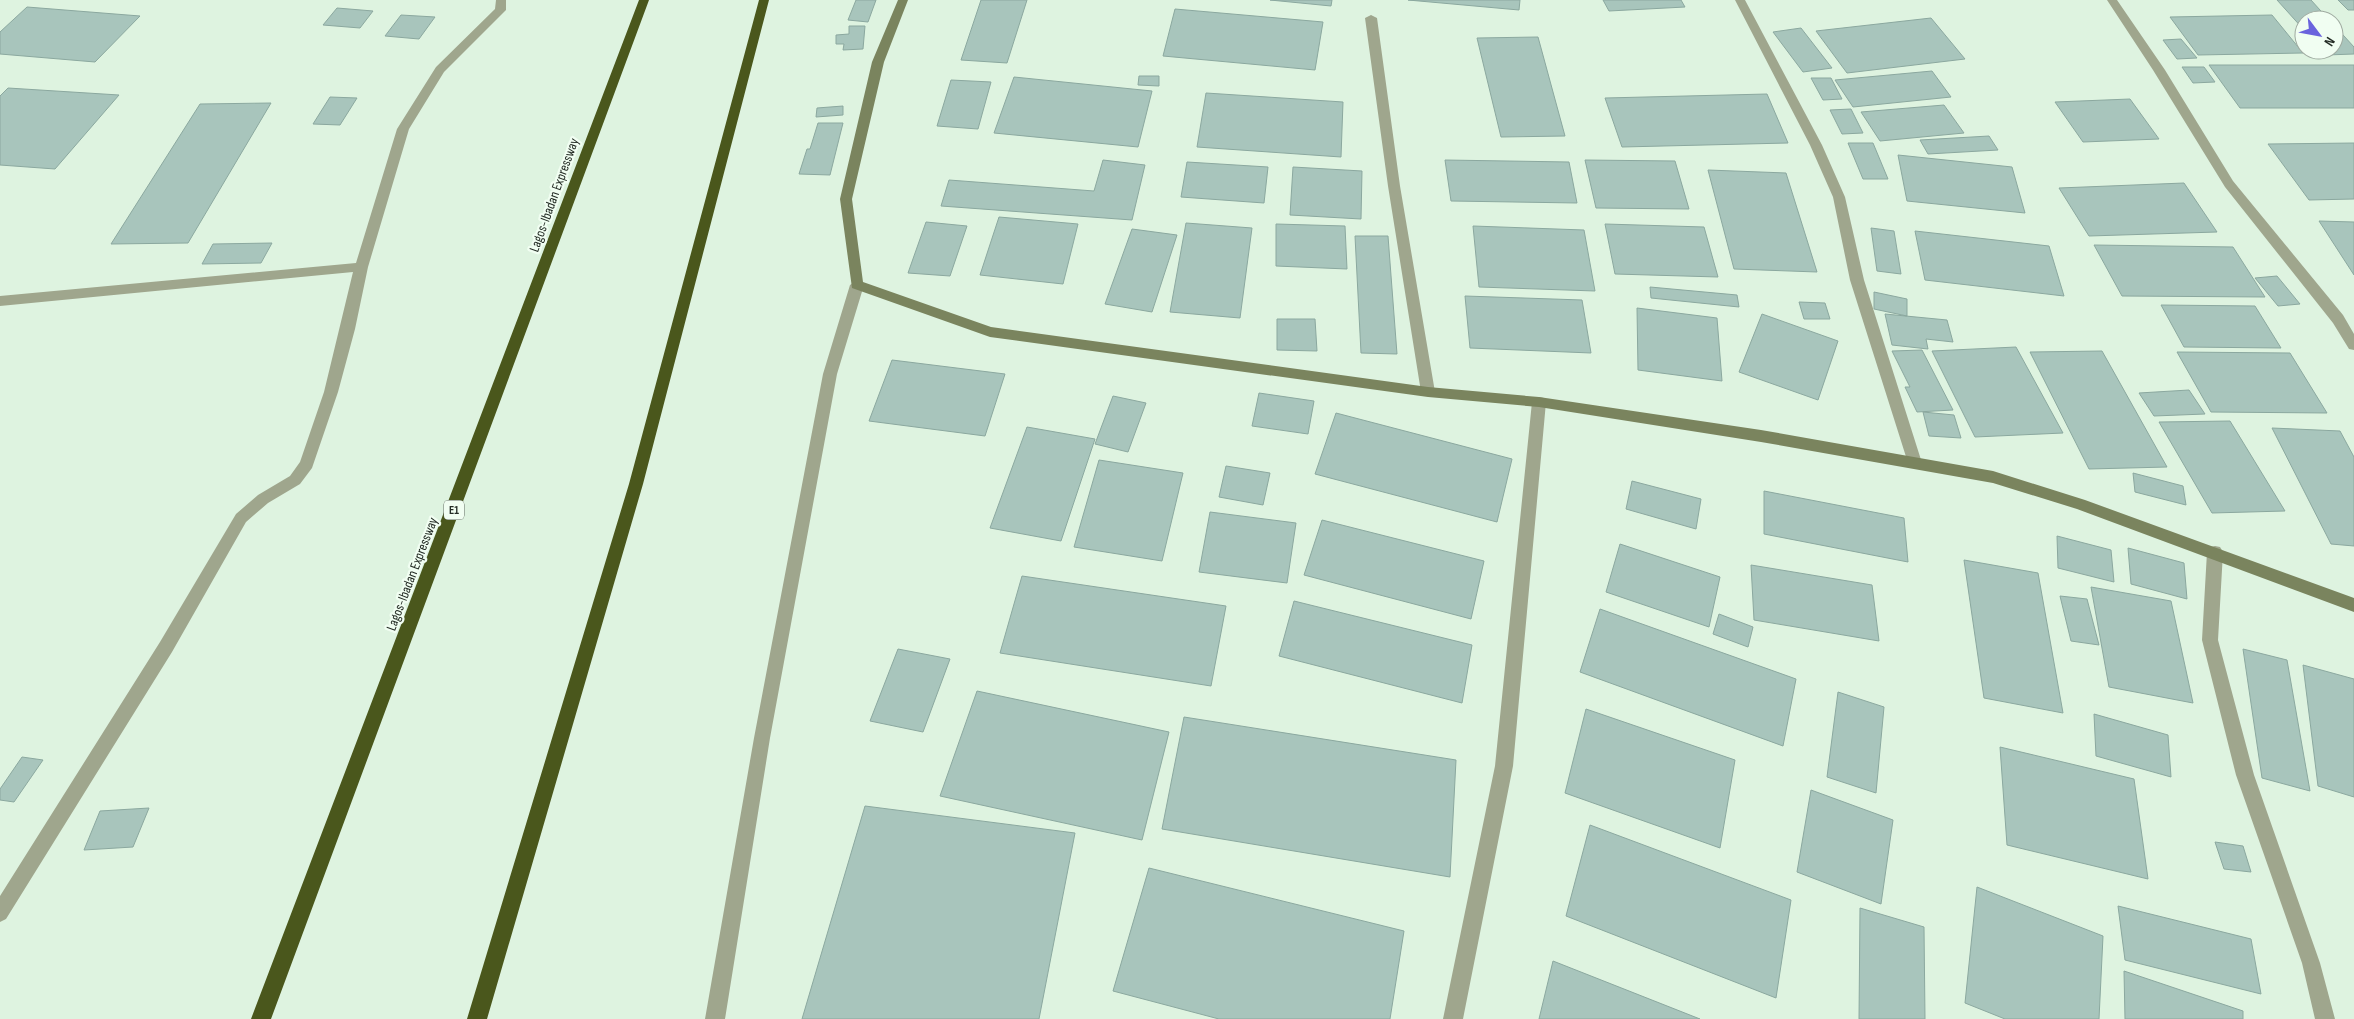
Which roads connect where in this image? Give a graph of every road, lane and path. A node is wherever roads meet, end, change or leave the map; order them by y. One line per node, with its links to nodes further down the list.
1 (501, 0): 8 (street)
2 (644, 0): 20 (highway, Lagos-Ibadan Expressway / E1)
3 (764, 0): 21 (highway)
4 (904, 0): 9 (street)
5 (1740, 0): 16 (street)
6 (2112, 0): 11 (street)
7 (1371, 18): 14 (street)
8 (361, 267): 10 (street); 19 (street)
9 (857, 285): 14 (street); 22 (street)
10 (0, 301)
11 (2338, 319): 12 (street); 13 (street)
12 (2354, 320)
13 (2354, 345)
14 (1428, 392): 15 (street)
15 (1539, 402): 16 (street); 23 (street)
16 (1915, 463): 17 (street)
17 (2215, 552): 18 (street); 24 (street)
18 (2354, 605)
19 (0, 913)
20 (261, 1019)
21 (477, 1019)
22 (715, 1019)
23 (1453, 1019)
24 (2325, 1019)

